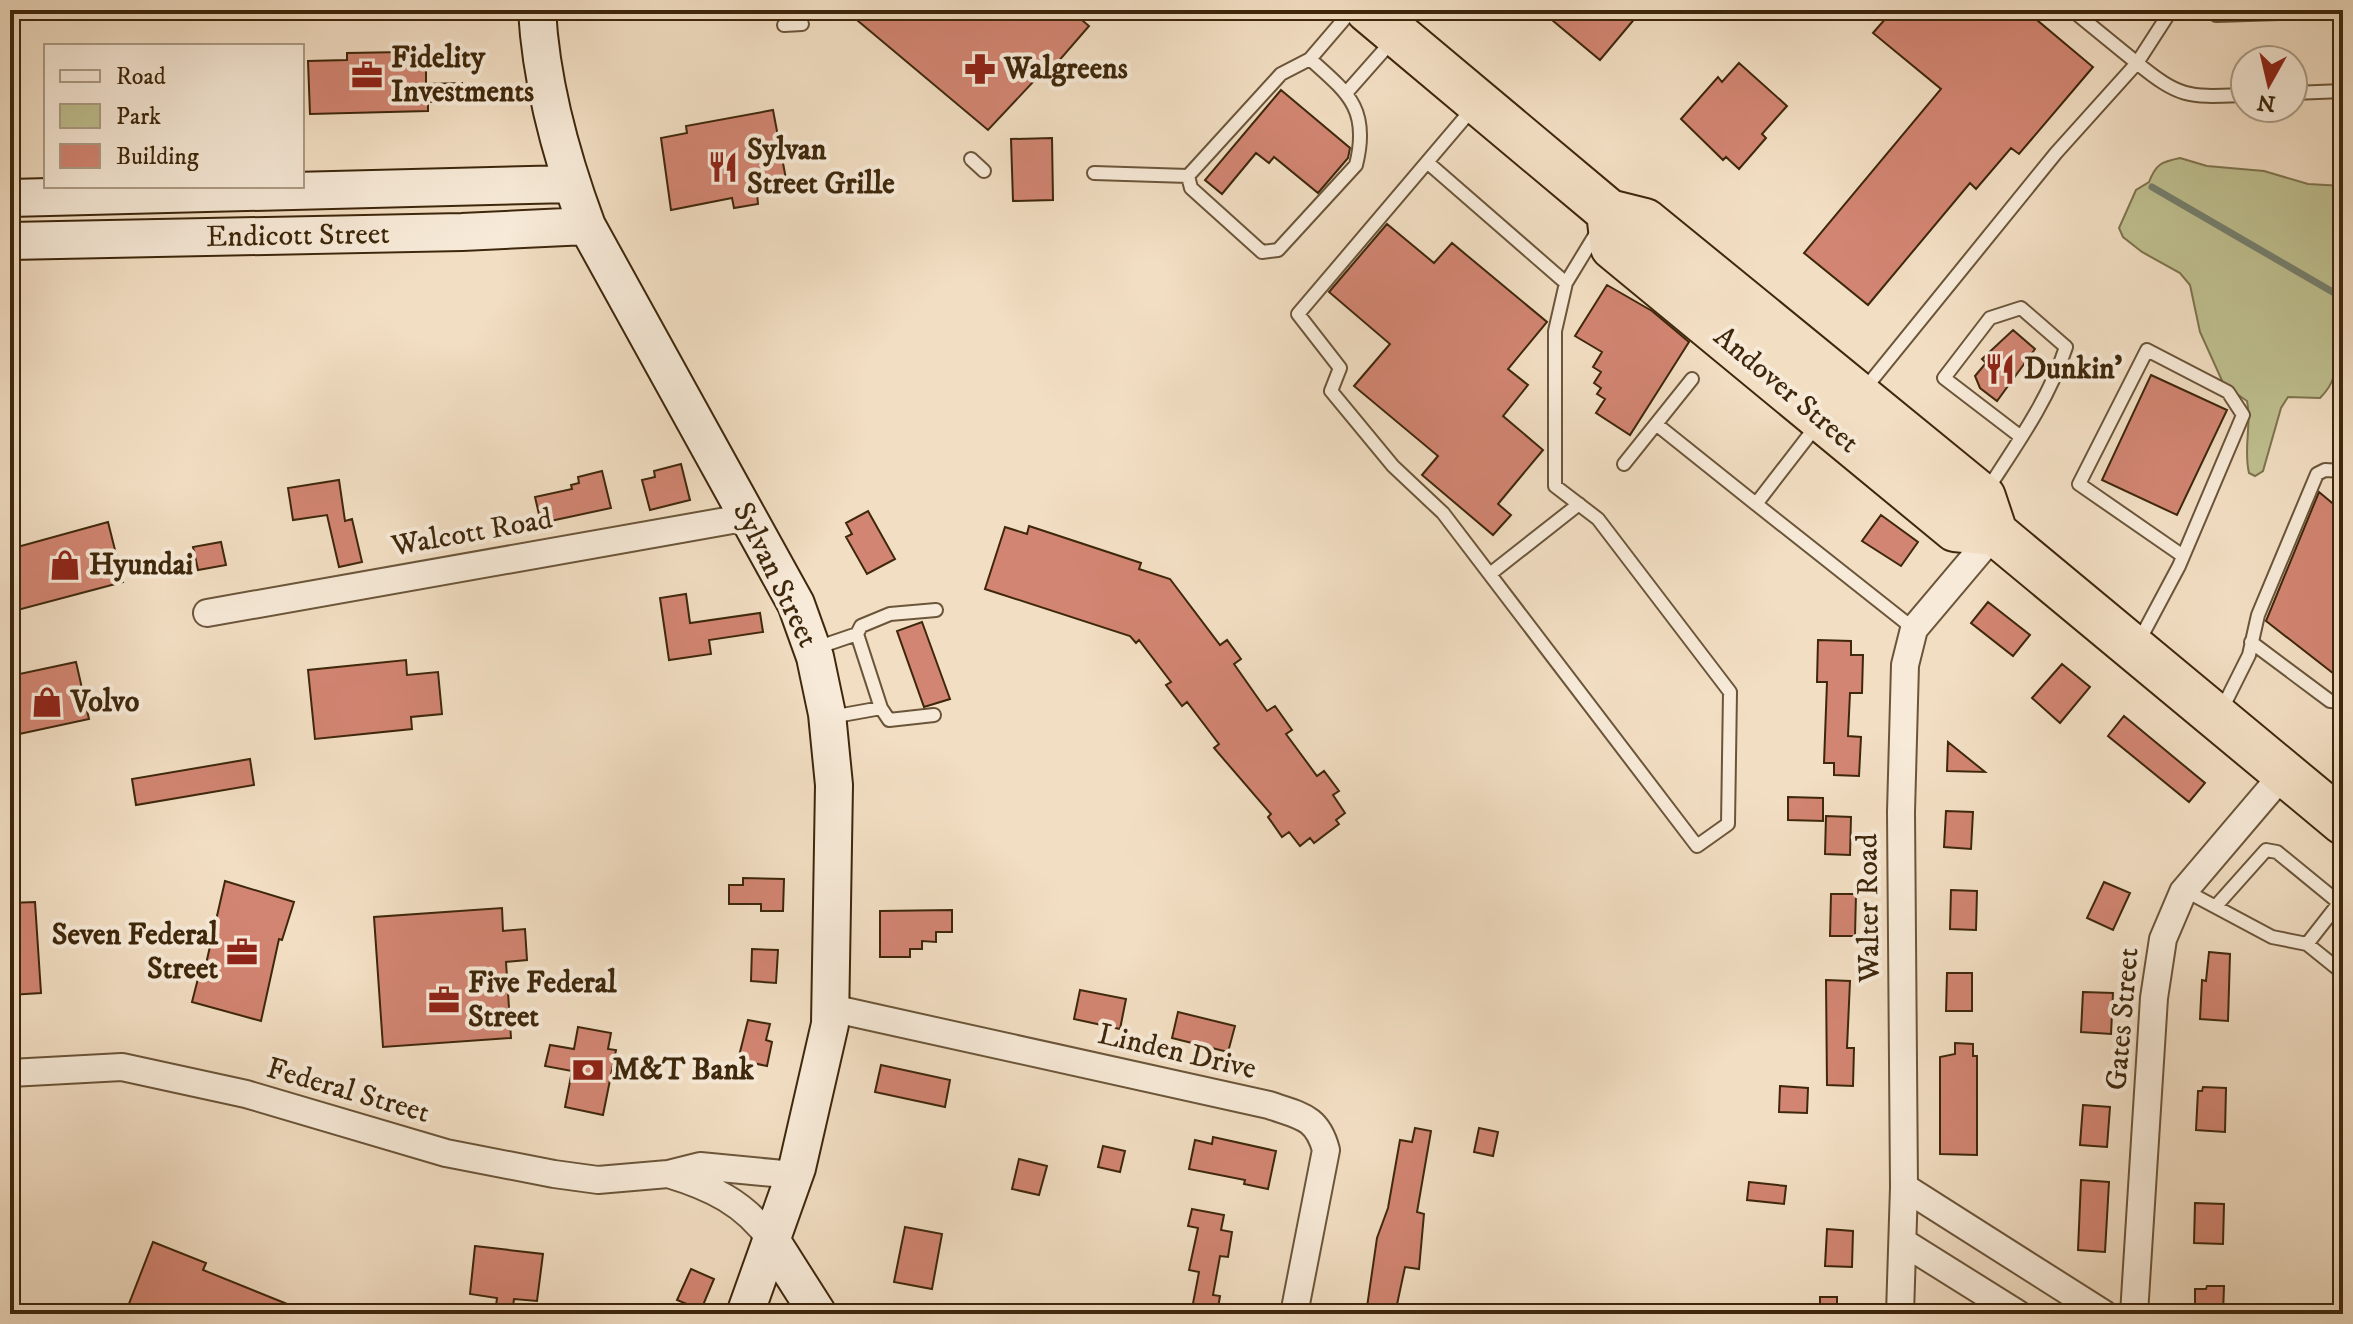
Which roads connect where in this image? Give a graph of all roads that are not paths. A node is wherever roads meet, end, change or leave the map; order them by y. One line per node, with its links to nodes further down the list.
1 (537, 10): 17 (main road, Sylvan Street)
2 (1352, 10): 10 (lane)
3 (2072, 10): 11 (lane)
4 (2162, 10): 11 (lane)
5 (2343, 11): 6 (lane)
6 (2216, 15)
7 (1383, 22): 13 (lane); 16 (highway, Andover Street)
8 (802, 24): 9 (lane)
9 (784, 25)
10 (1310, 59): 13 (lane); 22 (lane)
11 (2137, 63): 15 (lane); 33 (lane)
12 (2343, 91): 14 (lane)
13 (1347, 92): 22 (lane)
14 (2309, 92)
15 (2229, 96)
16 (1478, 102): 19 (lane); 27 (highway, Andover Street)
17 (554, 118): 23 (main road, Sylvan Street); 24 (main road)
18 (971, 159): 20 (lane)
19 (1427, 162): 31 (lane); 44 (lane)
20 (984, 171)
21 (1094, 173): 22 (lane)
22 (1188, 176)
23 (571, 184): 24 (main road, Endicott Street); 28 (main road, Sylvan Street)
24 (519, 185): 25 (main road, Endicott Street)
25 (337, 190): 26 (main road, Endicott Street); 29 (main road)
26 (10, 198)
27 (1609, 212): 31 (lane); 33 (highway, Andover Street); 34 (highway, Andover Street)
28 (587, 226): 29 (main road, Endicott Street); 42 (main road, Sylvan Street)
29 (338, 235): 30 (main road, Endicott Street)
30 (10, 241)
31 (1566, 283): 39 (lane)
32 (1692, 379): 35 (lane)
33 (1859, 396): 41 (highway, Andover Street)
34 (1822, 420): 40 (lane); 41 (highway, Andover Street)
35 (1656, 424): 37 (lane); 40 (lane)
36 (2021, 437): 36 (lane); 41 (lane)
37 (1624, 464)
38 (2343, 471): 49 (lane)
39 (1579, 504): 44 (lane); 44 (lane)
40 (1756, 504): 47 (lane)
41 (1989, 515): 47 (street, Walter Road); 51 (highway, Andover Street)
42 (749, 517): 46 (street, Walcott Road); 50 (main road, Sylvan Street)
43 (2183, 556): 43 (lane); 51 (lane)
44 (1490, 574)
45 (936, 610): 48 (lane)
46 (207, 613)
47 (1914, 629): 68 (street, Walter Road)
48 (857, 634): 50 (lane); 53 (lane)
49 (2251, 642): 52 (lane); 56 (lane)
50 (812, 649): 55 (main road, Sylvan Street)
51 (2134, 649): 56 (highway, Andover Street)
52 (2343, 702)
53 (881, 708): 54 (lane); 55 (lane)
54 (934, 715)
55 (828, 717): 64 (main road, Sylvan Street)
56 (2218, 717): 57 (highway, Andover Street)
57 (2285, 772): 58 (highway, Andover Street); 59 (street, Gates Street)
58 (2343, 822)
59 (2184, 890): 61 (lane); 77 (street, Gates Street)
60 (2342, 902): 61 (lane); 62 (lane)
61 (2216, 906): 62 (lane)
62 (2307, 944): 63 (lane)
63 (2343, 973)
64 (831, 1008): 67 (main road, Sylvan Street); 73 (street, Linden Drive)
65 (10, 1073): 66 (street, Federal Street)
66 (668, 1174): 67 (street, Federal Street); 69 (street, Federal Street)
67 (794, 1175): 69 (main road, Sylvan Street)
68 (1904, 1187): 70 (street, Walter Road); 76 (street)
69 (771, 1240): 71 (main road, Sylvan Street); 72 (main road)
70 (1903, 1242): 74 (street, Walter Road); 75 (street)
71 (745, 1314)
72 (818, 1314)
73 (1294, 1314)
74 (1900, 1314)
75 (2018, 1314)
76 (2104, 1314)
77 (2134, 1314)

